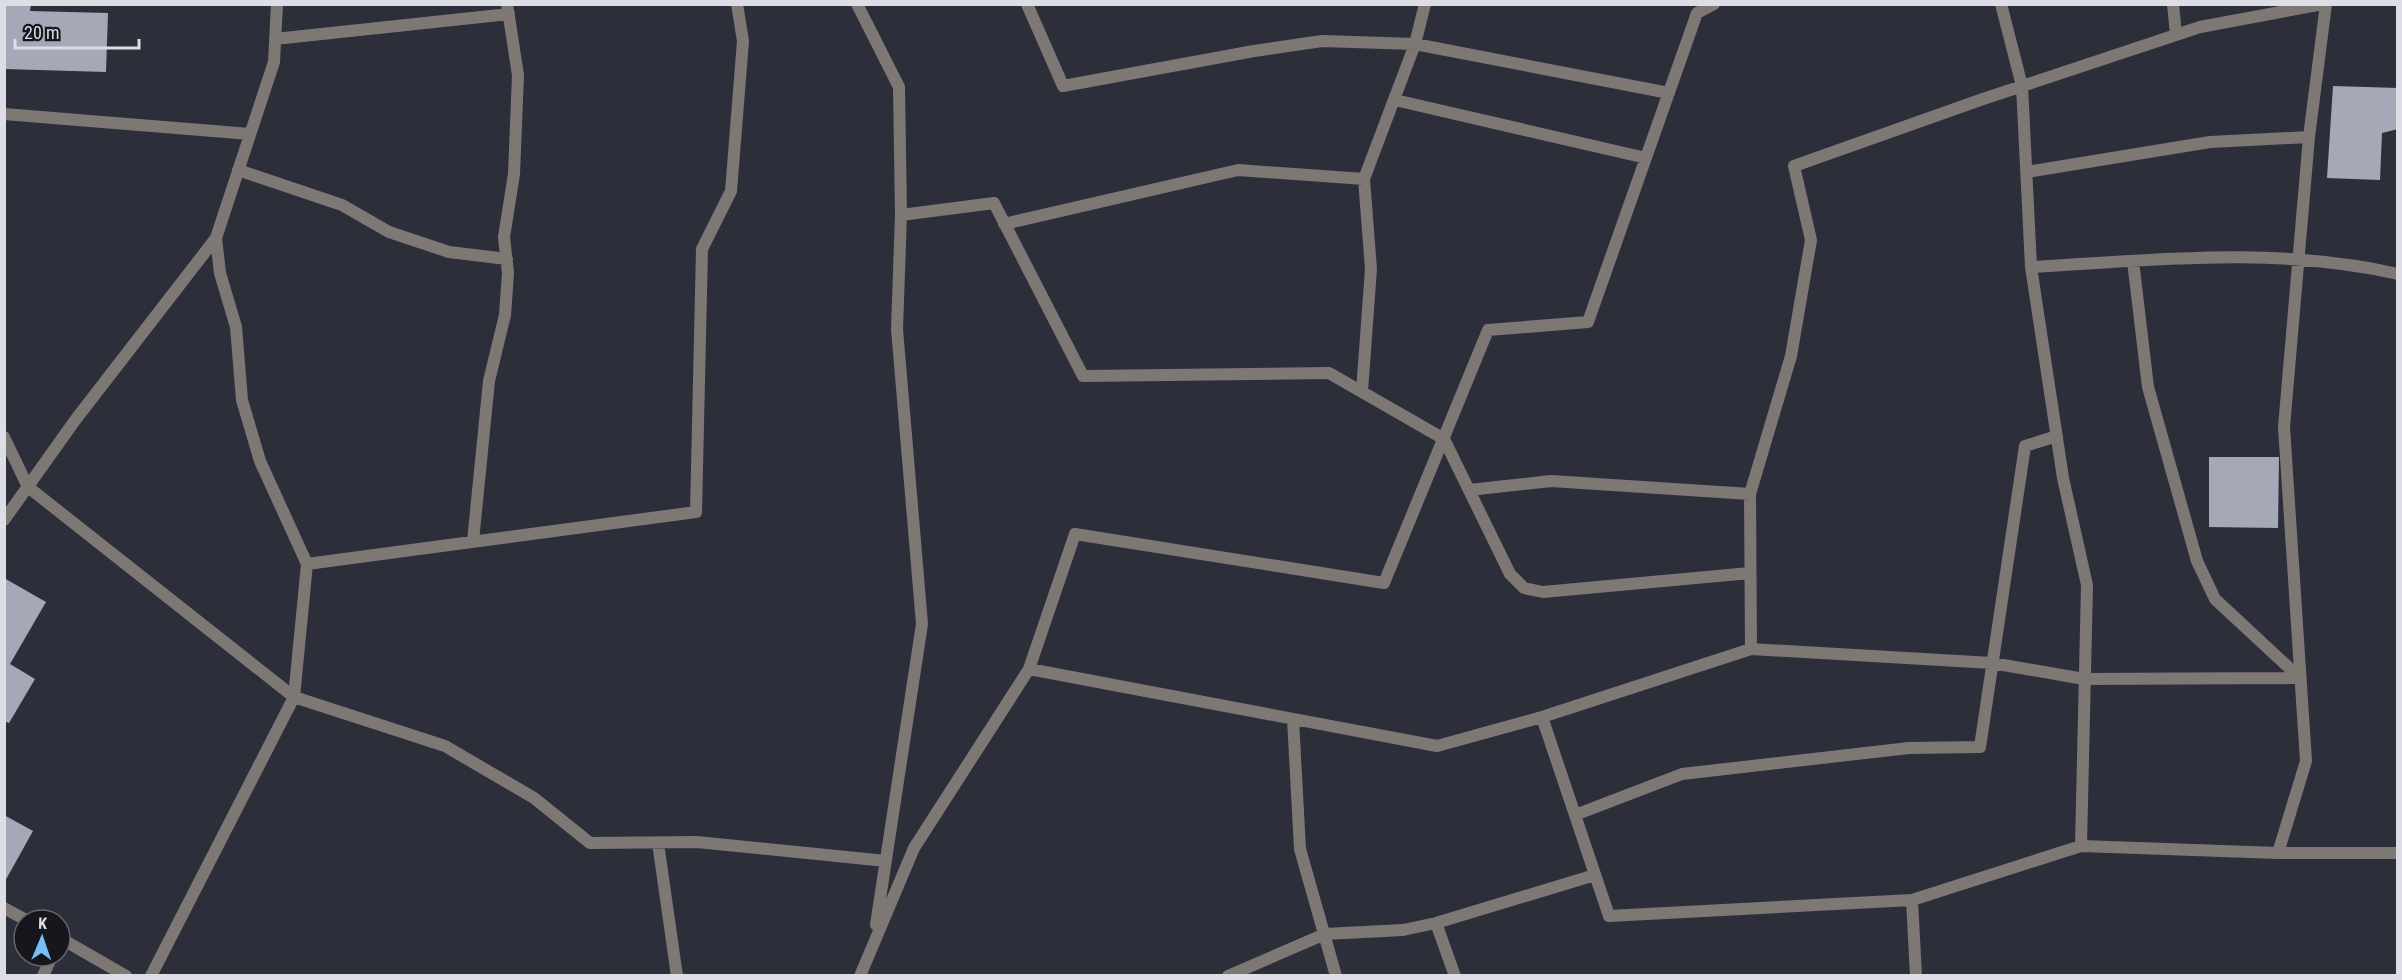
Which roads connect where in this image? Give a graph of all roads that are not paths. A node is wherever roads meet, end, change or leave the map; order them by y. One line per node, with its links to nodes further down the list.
1 (277, 4): 12 (street)
2 (737, 4): 40 (street)
3 (857, 4): 24 (street)
4 (1027, 4): 13 (street)
5 (1425, 4): 13 (street)
6 (1714, 4): 15 (street)
7 (2001, 4): 14 (street)
8 (2173, 4): 11 (street)
9 (2325, 4): 11 (street); 19 (street)
10 (508, 9): 12 (street); 28 (street)
11 (2176, 35): 14 (street)
12 (275, 39): 18 (street)
13 (1415, 44): 15 (street); 16 (street)
14 (2022, 86): 22 (street); 38 (street)
15 (1669, 93): 20 (street)
16 (1395, 100): 20 (street); 23 (street)
17 (4, 114): 18 (street)
18 (250, 134): 21 (street)
19 (2309, 137): 22 (street); 27 (street)
20 (1646, 158): 35 (street)
21 (238, 170): 26 (street); 28 (street)
22 (2027, 172): 30 (street)
23 (1364, 179): 25 (street); 32 (street)
24 (901, 215): 25 (street); 56 (street)
25 (1004, 224): 32 (street)
26 (216, 238): 36 (street); 41 (street)
27 (2301, 258): 29 (street); 31 (street); 46 (street)
28 (507, 259): 40 (street)
29 (2133, 261): 30 (street); 46 (street)
30 (2031, 267): 33 (street)
31 (2397, 274)
32 (1362, 391): 35 (street)
33 (2057, 436): 44 (street); 47 (street)
34 (4, 437): 36 (street)
35 (1444, 439): 37 (street); 45 (street)
36 (28, 487): 39 (street); 48 (street)
37 (1469, 490): 38 (street); 42 (street)
38 (1750, 494): 42 (street)
39 (4, 520)
40 (473, 541): 41 (street)
41 (308, 564): 48 (street)
42 (1750, 573): 43 (street)
43 (1751, 649): 44 (street); 49 (street)
44 (1992, 663): 47 (street); 51 (street)
45 (1029, 669): 50 (street); 61 (street)
46 (2300, 678): 47 (street); 54 (street)
47 (2085, 679): 53 (street)
48 (294, 698): 52 (street); 64 (street)
49 (1542, 717): 50 (street); 51 (street)
50 (1293, 719): 60 (street)
51 (1575, 815): 57 (street)
52 (658, 843): 56 (street); 65 (street)
53 (2081, 846): 54 (street); 58 (street)
54 (2278, 853): 55 (street)
55 (2397, 854)
56 (886, 861): 61 (street)
57 (1595, 875): 58 (street); 59 (street)
58 (1912, 900): 70 (street)
59 (1436, 923): 60 (street); 69 (street)
60 (1325, 934): 67 (street); 68 (street)
61 (874, 943): 66 (street)
62 (72, 945): 63 (street)
63 (126, 975)
64 (151, 975)
65 (676, 975)
66 (860, 975)
67 (1228, 975)
68 (1336, 975)
69 (1455, 975)
70 (1916, 975)

